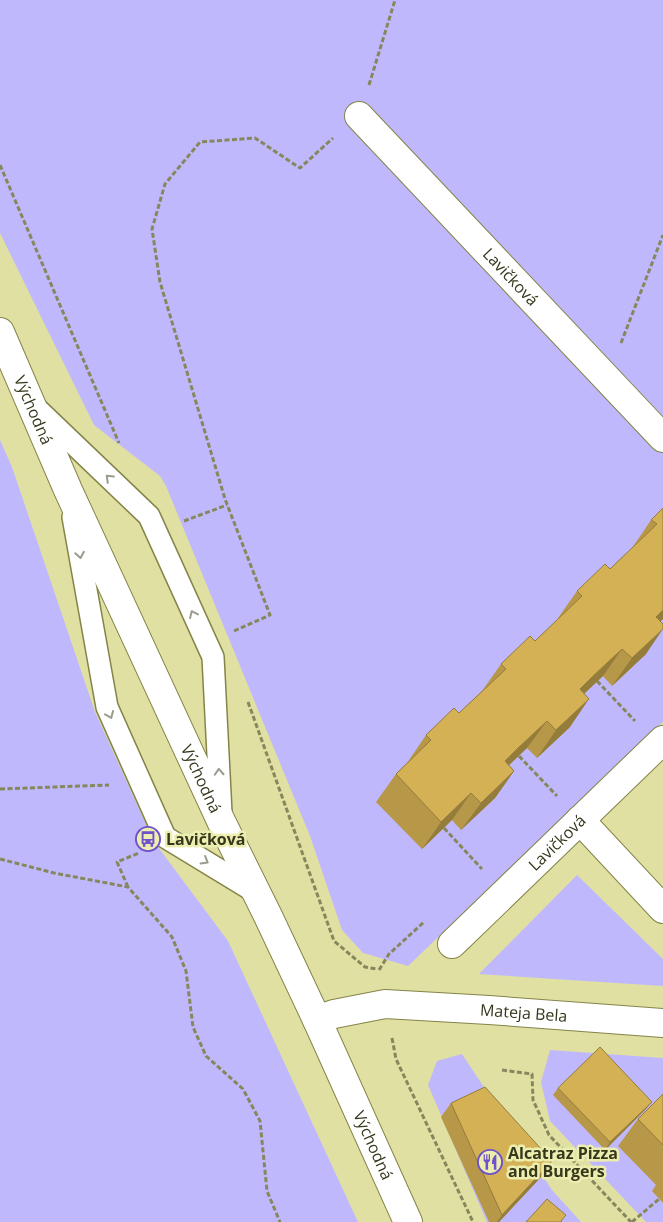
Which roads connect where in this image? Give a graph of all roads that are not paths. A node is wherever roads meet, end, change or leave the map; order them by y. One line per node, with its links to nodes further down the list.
1 (359, 116): 4 (street, Lavičková)
2 (0, 332): 3 (street, Východná)
3 (31, 403): 5 (street, Východná); 8 (lane, one-way to 3)
4 (663, 438)
5 (68, 490): 8 (street, Východná); 9 (lane, one-way to 9)
6 (660, 742): 7 (street, Lavičková)
7 (580, 820): 10 (street); 11 (street, Lavičková)
8 (221, 821): 9 (street, Východná)
9 (257, 892): 12 (street, Východná)
10 (663, 909)
11 (452, 944)
12 (317, 1020): 13 (street, Mateja Bela); 14 (street, Východná)
13 (663, 1023)
14 (408, 1222)

